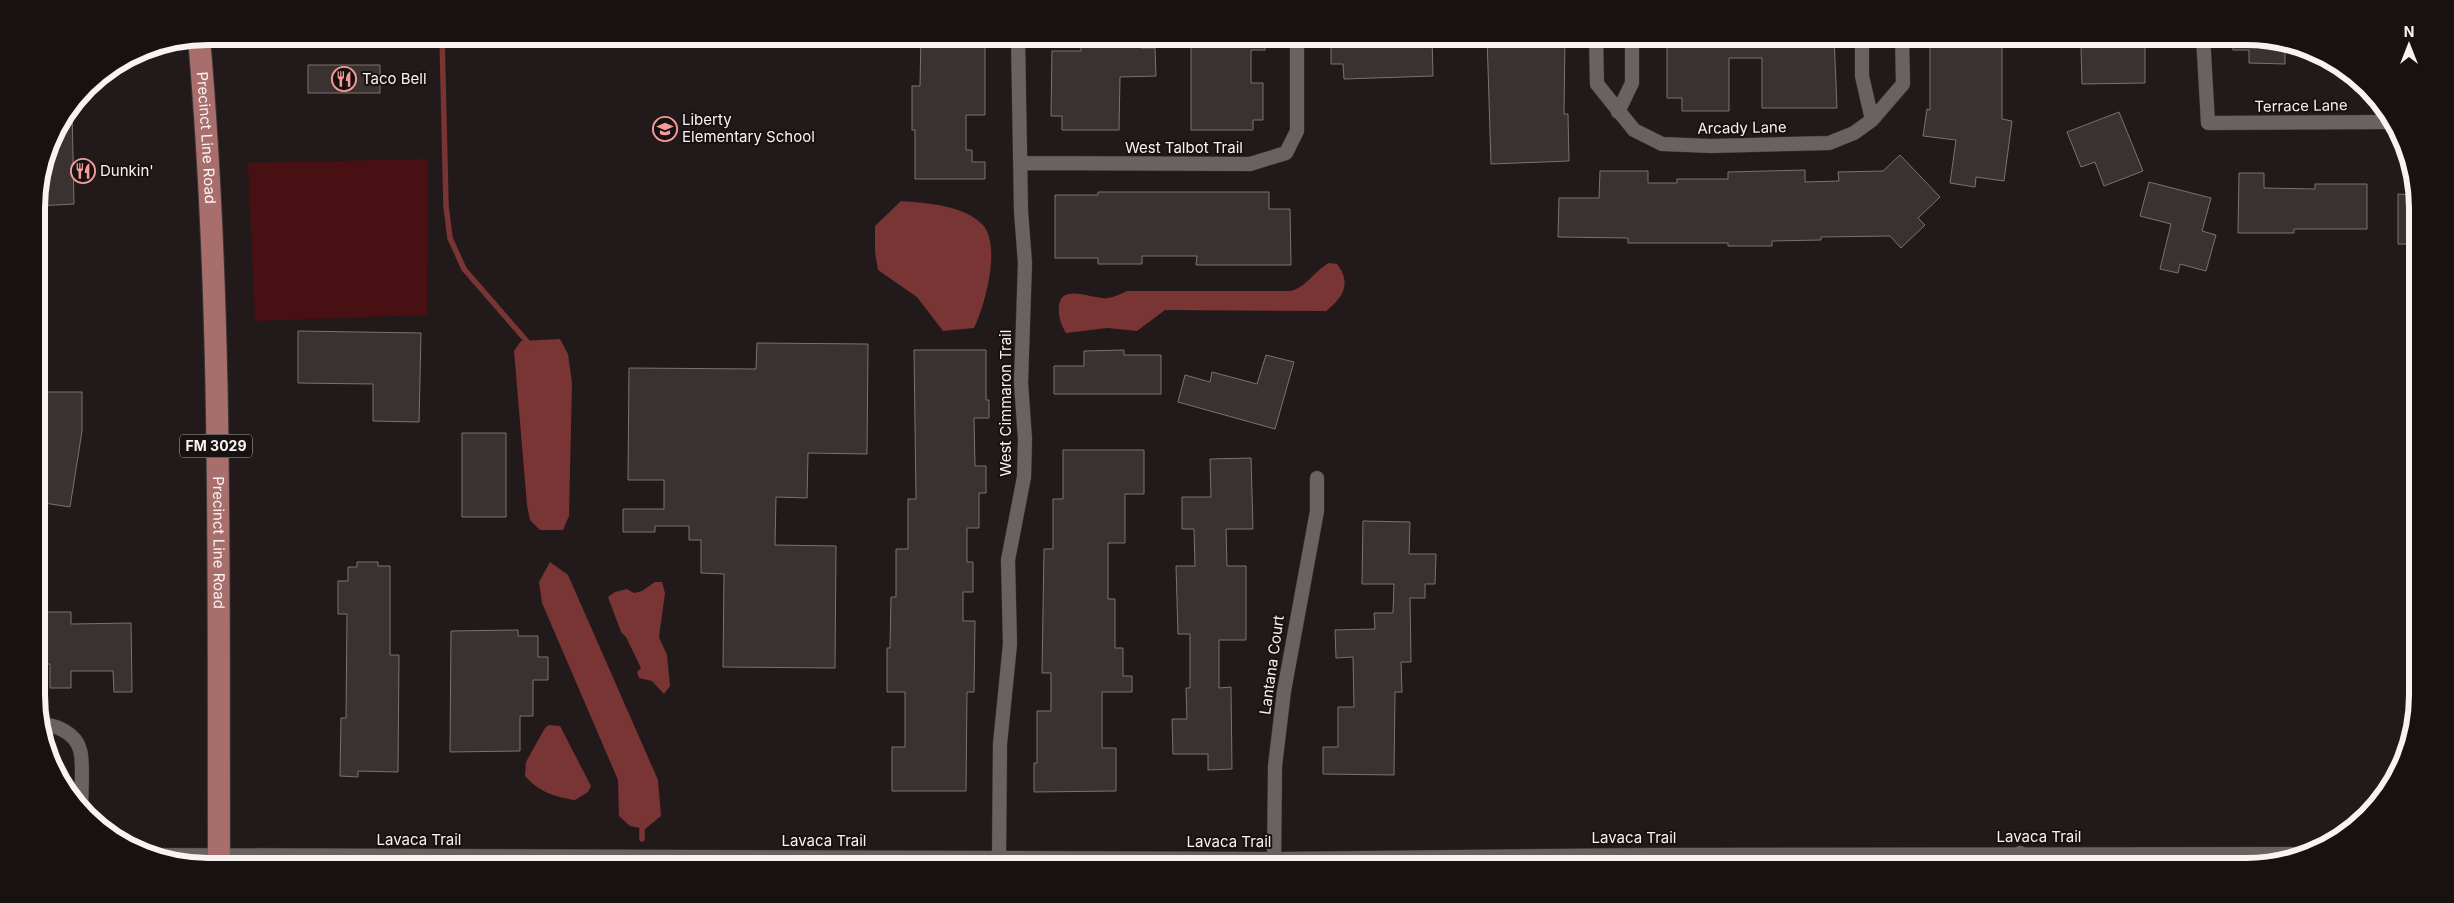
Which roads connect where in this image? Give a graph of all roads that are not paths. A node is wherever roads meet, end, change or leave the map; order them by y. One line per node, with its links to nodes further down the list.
1 (201, 45): 17 (main road, Precinct Line Road / FM 3029)
2 (1018, 45): 12 (street, West Cimmaron Trail)
3 (1298, 45): 12 (street, West Talbot Trail)
4 (1596, 45): 9 (street, Arcady Lane)
5 (1632, 45): 9 (street)
6 (1862, 45): 10 (street)
7 (1902, 45): 10 (street, Arcady Lane)
8 (2204, 45): 11 (street, Terrace Lane)
9 (1618, 112): 10 (street, Arcady Lane)
10 (1872, 120)
11 (2384, 122)
12 (1021, 163): 18 (street, West Cimmaron Trail)
13 (1317, 478): 19 (street, Lantana Court)
14 (48, 724): 15 (street)
15 (81, 798)
16 (2279, 855): 20 (street, Lavaca Trail)
17 (219, 858)
18 (999, 858)
19 (1274, 858)
20 (2139, 858)

